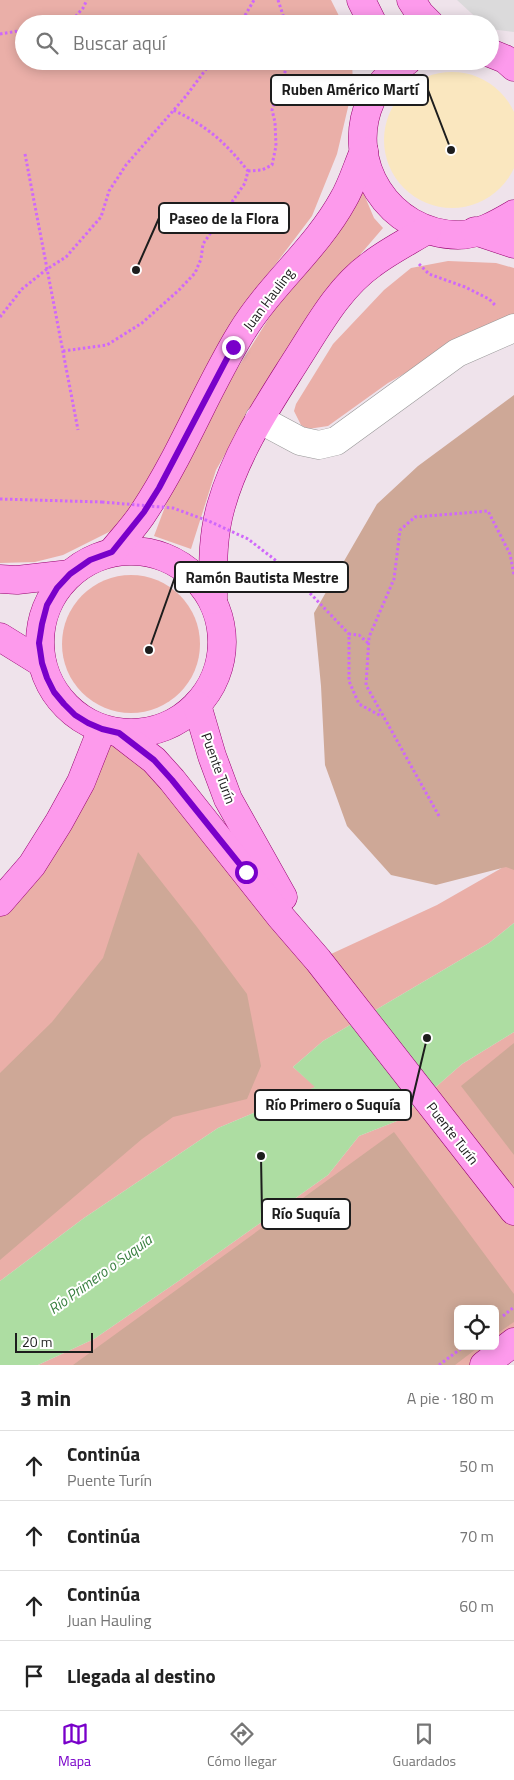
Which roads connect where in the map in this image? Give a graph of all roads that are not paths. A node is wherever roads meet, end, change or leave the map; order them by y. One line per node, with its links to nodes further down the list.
1 (361, 0): 3 (main road)
2 (411, 0): 4 (main road)
3 (368, 15)
4 (421, 15)
5 (391, 70): 6 (main road)
6 (364, 151): 8 (main road); 13 (main road, Juan Hauling)
7 (514, 214): 9 (main road)
8 (427, 230): 9 (main road); 12 (main road)
9 (475, 231): 10 (main road)
10 (514, 244)
11 (512, 329): 12 (street)
12 (259, 419): 16 (main road)
13 (112, 552): 14 (main road); 16 (main road)
14 (70, 574): 15 (main road); 18 (main road, Puente Turín)
15 (0, 579)
16 (213, 600): 19 (main road)
17 (0, 637): 18 (main road)
18 (42, 663): 20 (main road, Puente Turín)
19 (197, 706): 20 (main road); 22 (main road, Puente Turín)
20 (111, 731): 21 (main road); 22 (main road, Puente Turín)
21 (0, 902)
22 (318, 960): 23 (main road, Puente Turín)
23 (514, 1211)
24 (514, 1342): 25 (main road)
25 (484, 1365)

